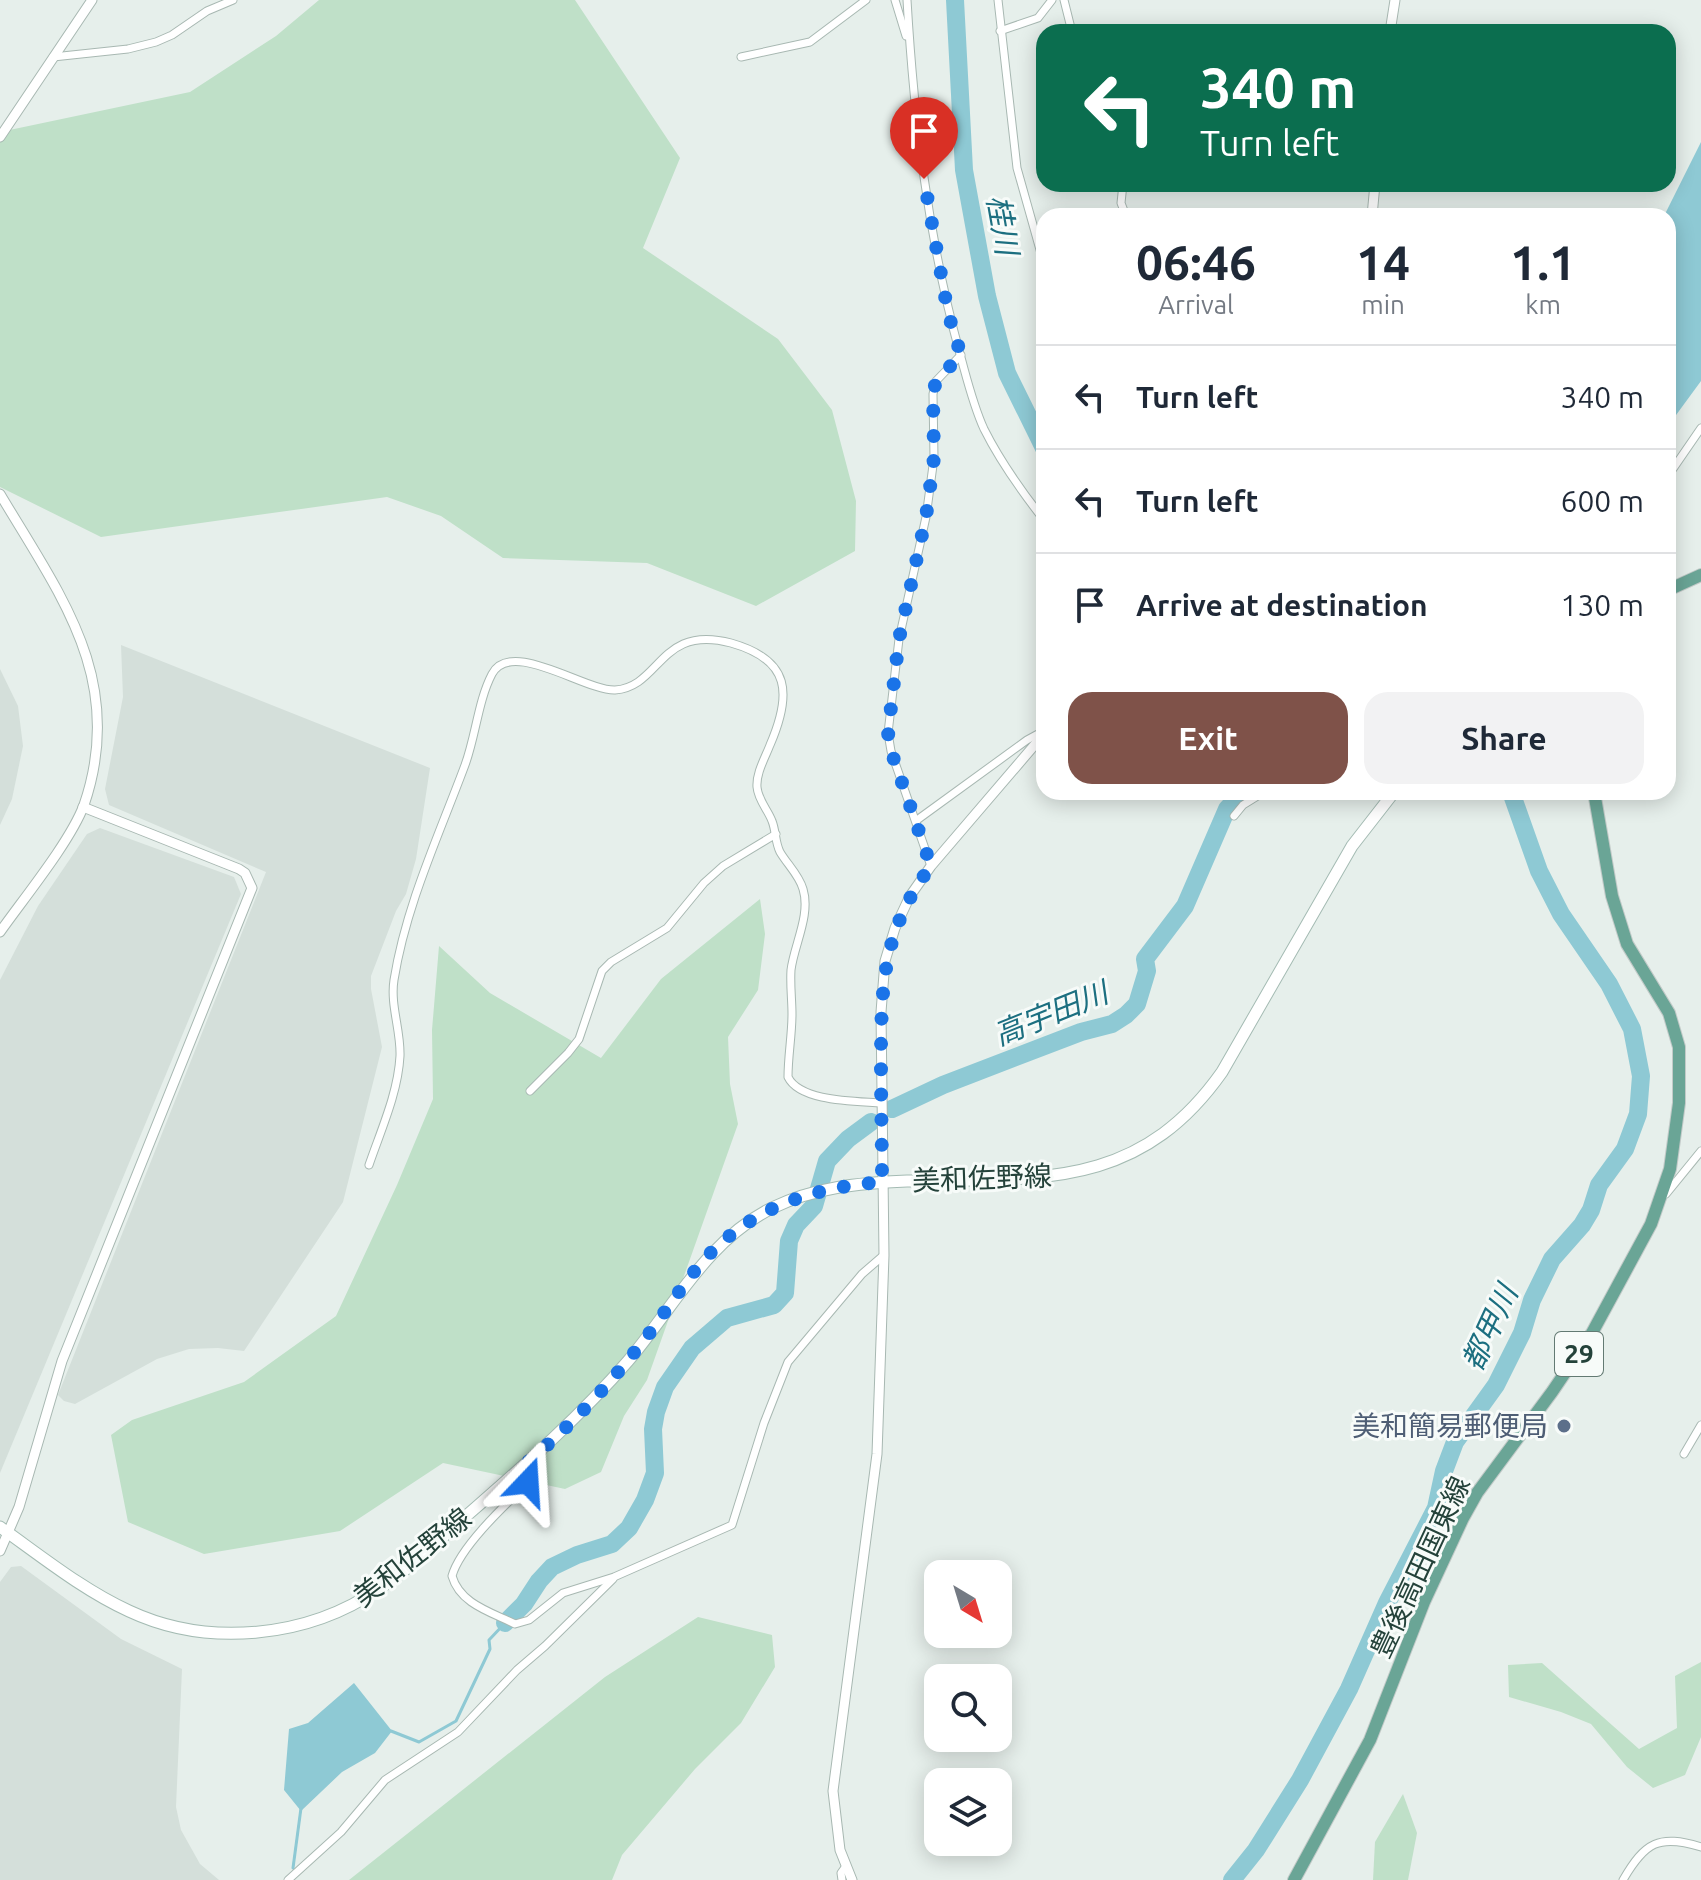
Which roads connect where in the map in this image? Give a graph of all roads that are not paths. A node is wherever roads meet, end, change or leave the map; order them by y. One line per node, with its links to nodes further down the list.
1 (92, 0): 14 (street)
2 (233, 0): 14 (street)
3 (866, 0): 15 (street)
4 (895, 0): 13 (street)
5 (907, 0): 13 (street)
6 (998, 0): 12 (street)
7 (1052, 0): 12 (street)
8 (1064, 0): 10 (street)
9 (1395, 0): 11 (street)
10 (1070, 24)
11 (1391, 24)
12 (1000, 31): 17 (street)
13 (910, 49): 18 (street)
14 (53, 57): 16 (street)
15 (741, 57)
16 (0, 137)
17 (1036, 236)
18 (961, 355): 22 (street); 32 (street)
19 (1701, 428): 20 (street)
20 (1676, 464)
21 (0, 494): 30 (street)
22 (1036, 508)
23 (1701, 575): 24 (main road)
24 (1676, 586)
25 (1036, 735): 32 (street)
26 (1036, 743): 34 (street)
27 (1251, 800): 31 (street)
28 (1388, 800): 40 (main road, 美和佐野線)
29 (1595, 800): 41 (main road, 豊後高田国東線 / 29)
30 (83, 807): 35 (street); 46 (street)
31 (1234, 816)
32 (917, 820): 34 (street)
33 (776, 834): 36 (street); 37 (street); 39 (street)
34 (931, 866): 37 (street)
35 (0, 932)
36 (530, 1091)
37 (881, 1103): 40 (street)
38 (1699, 1156): 41 (street)
39 (369, 1165)
40 (882, 1182): 42 (street); 45 (main road, 美和佐野線)
41 (1662, 1198): 54 (main road, 豊後高田国東線 / 29)
42 (884, 1255): 48 (street); 50 (street)
43 (1701, 1425): 44 (street)
44 (1684, 1454)
45 (522, 1467): 46 (main road, 美和佐野線); 48 (street)
46 (5, 1530): 47 (street)
47 (0, 1551)
48 (614, 1577): 51 (street)
49 (1701, 1847): 55 (street)
50 (846, 1866): 52 (street); 53 (street)
51 (288, 1880)
52 (842, 1880)
53 (852, 1880)
54 (1294, 1880)
55 (1623, 1880)

